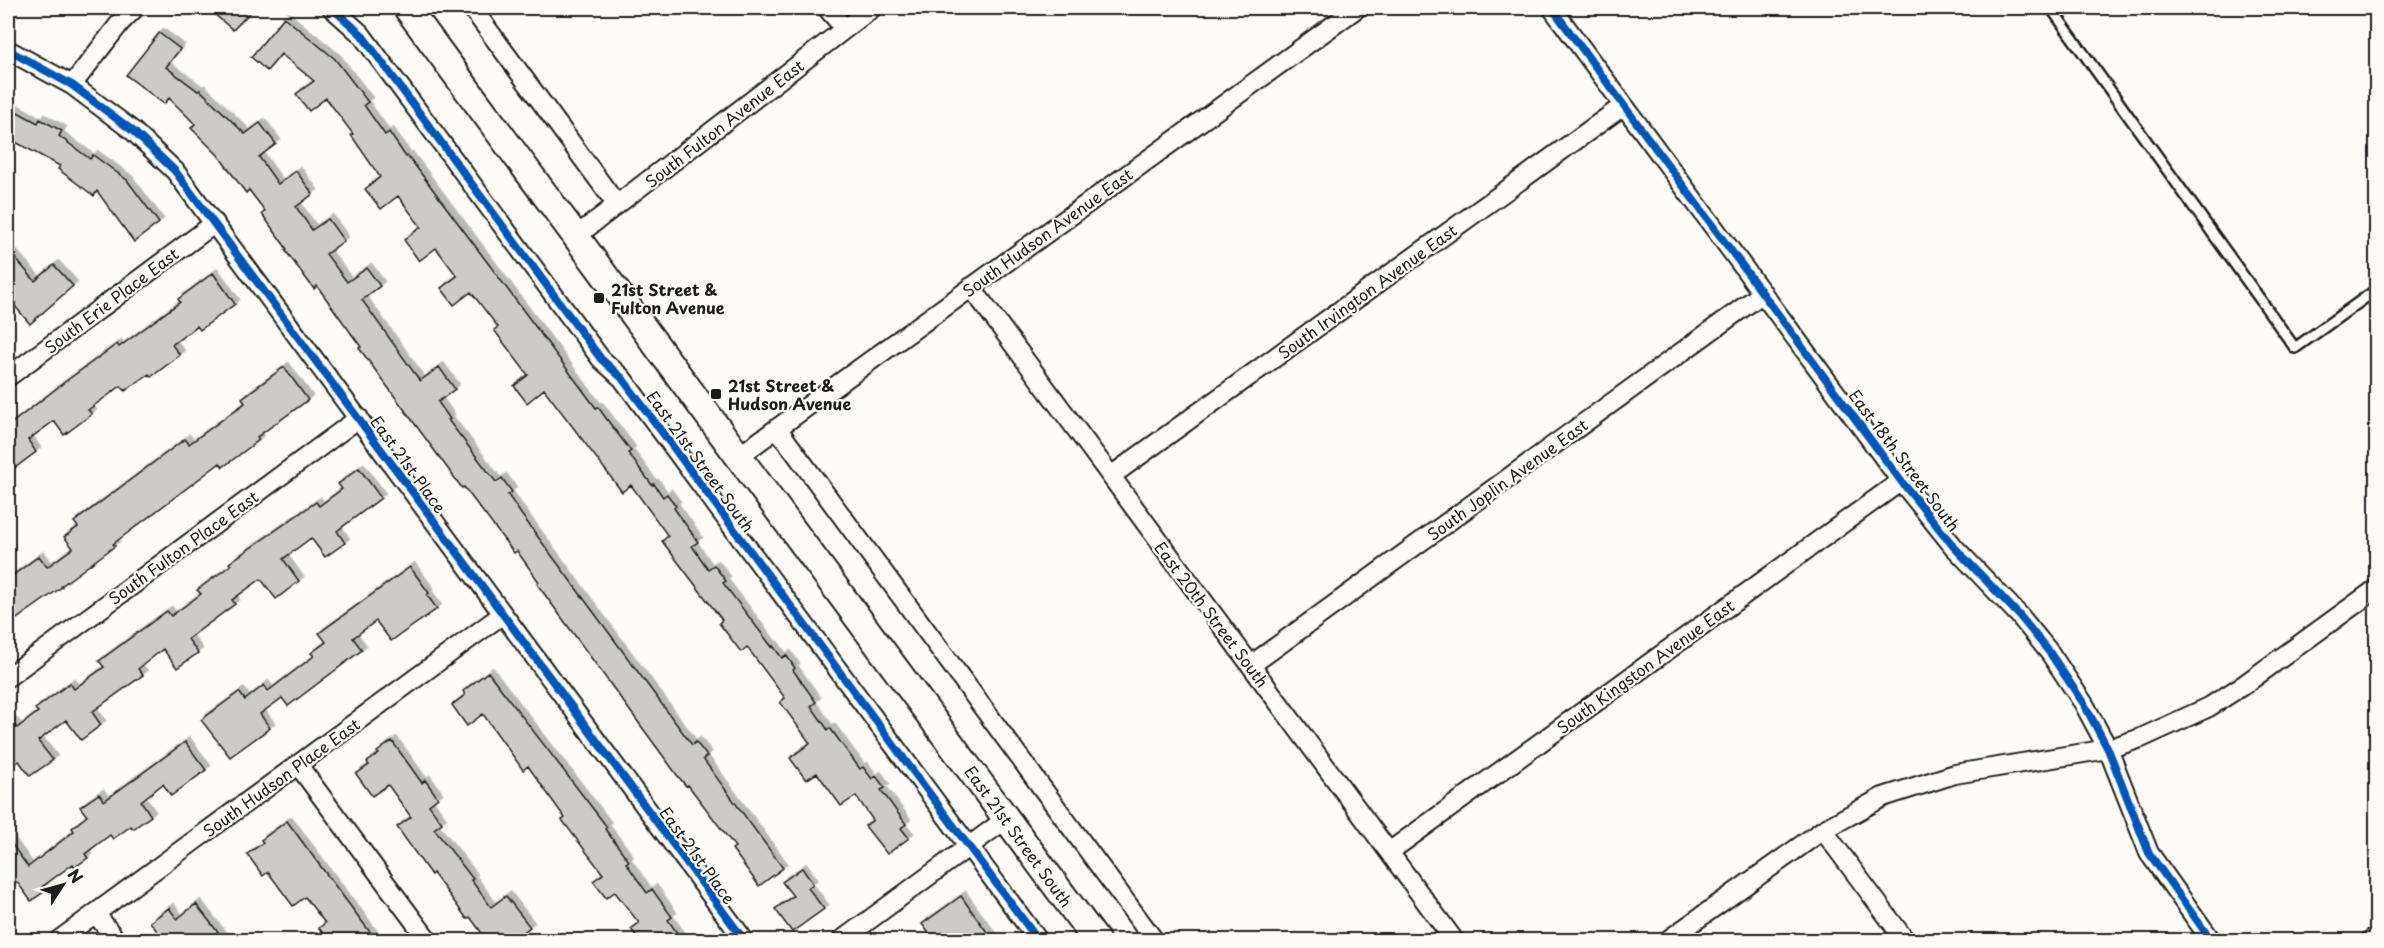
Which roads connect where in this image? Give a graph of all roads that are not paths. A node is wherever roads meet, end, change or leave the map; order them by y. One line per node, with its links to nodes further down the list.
1 (135, 8): 12 (street)
2 (332, 8): 34 (street, East 21st Street South)
3 (407, 8): 16 (main road, East 21st Street South)
4 (472, 8): 14 (street)
5 (826, 8): 10 (street)
6 (872, 8): 10 (street, South Fulton Avenue East)
7 (1357, 8): 17 (street, South Hudson Avenue East)
8 (1552, 8): 13 (street, East 18th Street South)
9 (2051, 8): 18 (lane)
10 (845, 29): 14 (street, South Fulton Avenue East)
11 (8, 50): 12 (street, East 21st Place)
12 (72, 85): 15 (street, East 21st Place)
13 (1623, 106): 19 (street, East 18th Street South); 24 (street, South Irvington Avenue East)
14 (617, 205): 16 (street, South Fulton Avenue East)
15 (215, 223): 20 (street, South Erie Place East); 21 (street, East 21st Place)
16 (575, 237): 23 (main road, East 21st Street South)
17 (971, 287): 22 (street, South Hudson Avenue East); 24 (street, East 20th Street South)
18 (2376, 290)
19 (1763, 292): 25 (street, East 18th Street South); 28 (street, South Joplin Avenue East)
20 (9, 372)
21 (359, 418): 27 (street, East 21st Place); 29 (street, South Fulton Place East)
22 (777, 428): 23 (street, South Hudson Avenue East); 45 (street)
23 (739, 456): 32 (main road, East 21st Street South)
24 (1111, 476): 28 (street, East 20th Street South)
25 (1901, 481): 30 (street, East 18th Street South); 35 (street, South Kingston Avenue East)
26 (2376, 589): 30 (street)
27 (504, 614): 31 (street, South Hudson Place East); 41 (street, East 21st Place)
28 (1251, 665): 35 (street, East 20th Street South)
29 (8, 676)
30 (2108, 749): 33 (street); 49 (street, East 18th Street South)
31 (298, 765): 36 (street, South Hudson Place East); 40 (street)
32 (1006, 819): 34 (street); 44 (main road, East 21st Street South)
33 (1823, 830): 47 (street); 48 (street)
34 (969, 847): 42 (street); 43 (street, East 21st Street South)
35 (1389, 852): 46 (street, East 20th Street South)
36 (96, 914): 38 (street, South Hudson Place East); 39 (street)
37 (2376, 936): 50 (street)
38 (59, 940)
39 (116, 940)
40 (428, 940)
41 (744, 940)
42 (842, 940)
43 (1038, 940)
44 (1096, 940)
45 (1154, 940)
46 (1454, 940)
47 (1668, 940)
48 (1905, 940)
49 (2211, 940)
50 (2372, 940)

